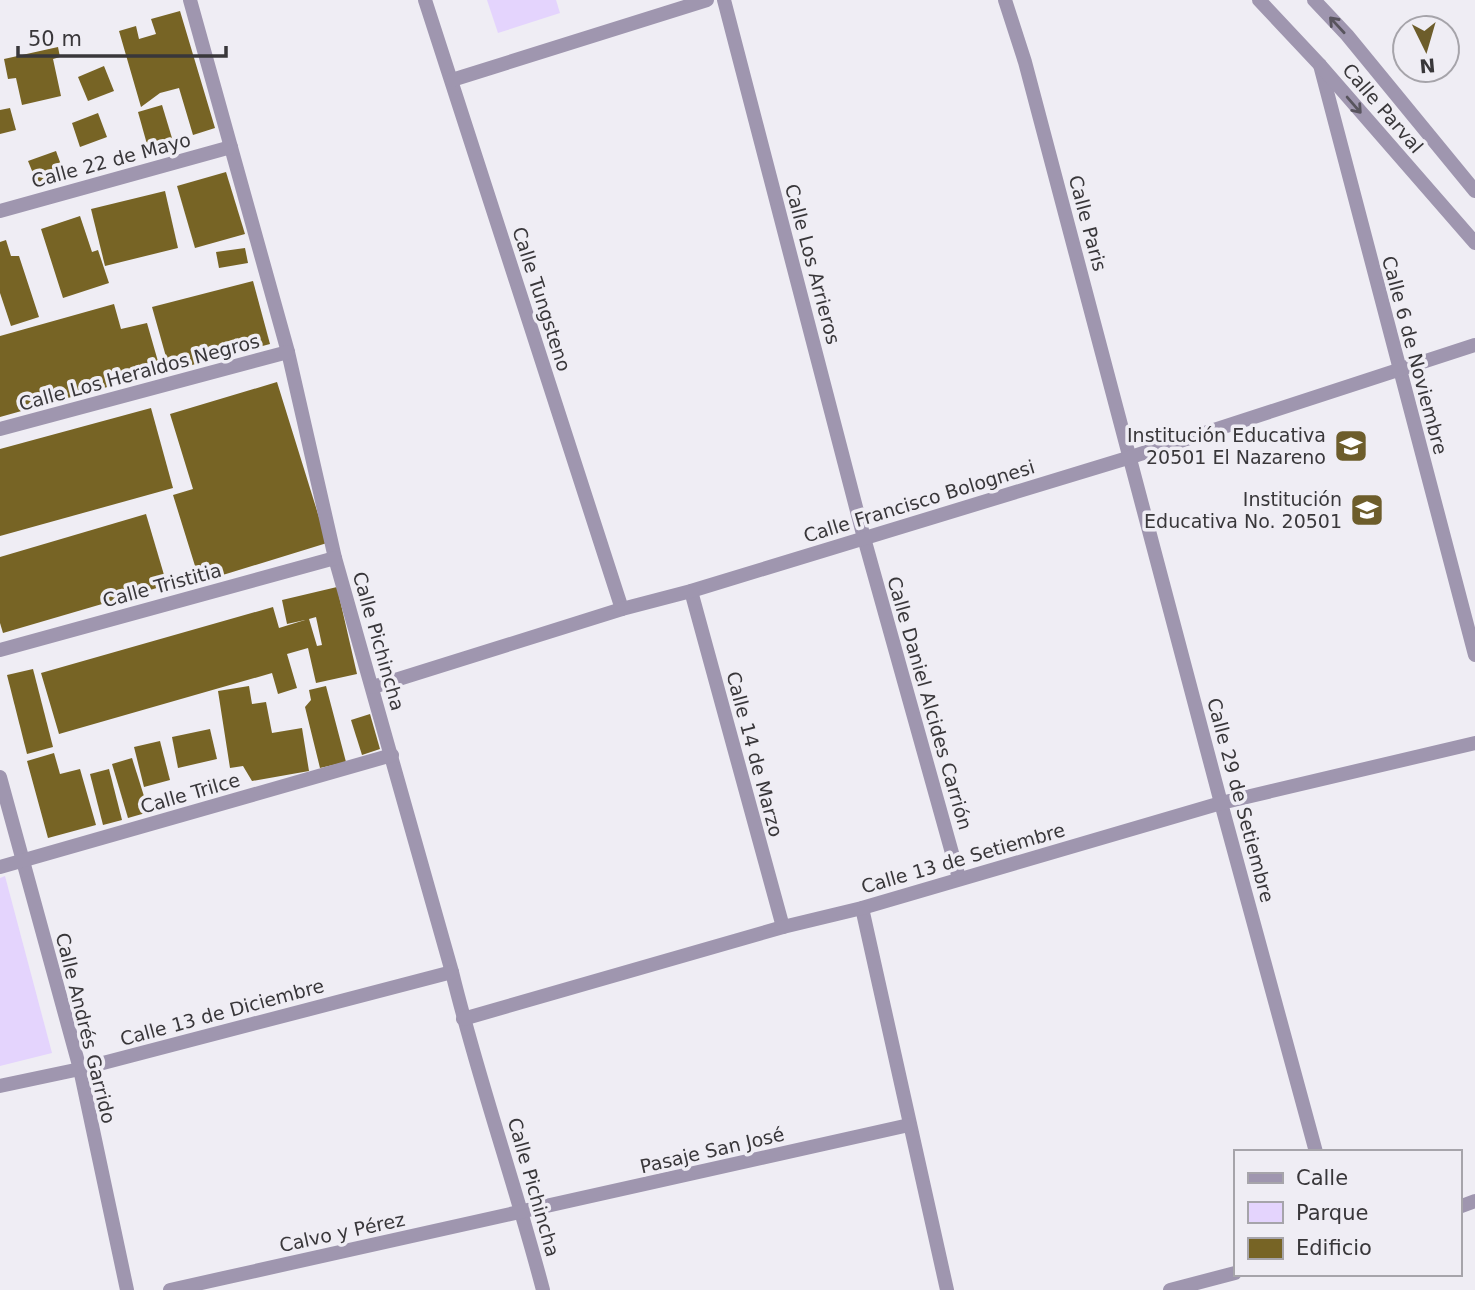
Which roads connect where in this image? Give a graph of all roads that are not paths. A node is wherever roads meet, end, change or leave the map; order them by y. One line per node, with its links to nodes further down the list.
1 (190, 0): 10 (street, Calle Pichincha)
2 (425, 0): 9 (street, Calle Tungsteno)
3 (707, 0): 9 (street)
4 (724, 0): 19 (street, Calle Los Arrieros)
5 (1005, 0): 18 (street, Calle Paris)
6 (1259, 0): 8 (street, Calle Parval)
7 (1314, 0): 11 (street, Calle Parval, one-way to 7)
8 (1320, 65): 13 (street, Calle Parval, one-way to 13); 16 (street, Calle 6 de Noviembre)
9 (452, 80): 22 (street, Calle Tungsteno)
10 (232, 147): 12 (street, Calle 22 de Mayo); 15 (street, Calle Pichincha)
11 (1475, 191)
12 (0, 211)
13 (1475, 243)
14 (1475, 345): 16 (street, Calle Francisco Bolognesi)
15 (288, 352): 17 (street, Calle Los Heraldos Negros); 20 (street, Calle Pichincha)
16 (1399, 370): 18 (street, Calle Francisco Bolognesi); 24 (street, Calle 6 de Noviembre)
17 (0, 429)
18 (1131, 457): 19 (street, Calle Francisco Bolognesi); 29 (street, Calle 29 de Setiembre)
19 (864, 538): 21 (street, Calle Francisco Bolognesi); 32 (street, Calle Daniel Alcides Carrión)
20 (335, 558): 23 (street, Calle Tristitia); 25 (street, Calle Pichincha)
21 (691, 591): 22 (street, Calle Francisco Bolognesi); 34 (street, Calle 14 de Marzo)
22 (622, 609): 25 (street, Calle Francisco Bolognesi)
23 (0, 650)
24 (1475, 655)
25 (373, 687): 27 (street, Calle Pichincha)
26 (1475, 743): 29 (street, Calle 13 de Setiembre)
27 (391, 755): 30 (street, Calle Trilce); 35 (street, Calle Pichincha)
28 (0, 777): 30 (street, Calle Andrés Garrido)
29 (1221, 803): 32 (street, Calle 13 de Setiembre); 40 (street, Calle 29 de Setiembre)
30 (23, 861): 31 (street, Calle Trilce); 37 (street, Calle Andrés Garrido)
31 (0, 867)
32 (959, 878): 33 (street, Calle 13 de Setiembre)
33 (862, 908): 34 (street, Calle 13 de Setiembre); 39 (street)
34 (783, 927): 36 (street, Calle 13 de Setiembre)
35 (452, 972): 36 (street, Calle Pichincha); 37 (street, Calle 13 de Diciembre)
36 (464, 1019): 41 (street, Calle Pichincha)
37 (80, 1069): 38 (street, Calle 13 de Diciembre); 43 (street, Calle Andrés Garrido)
38 (0, 1086)
39 (909, 1125): 41 (street, Pasaje San José); 46 (street)
40 (1314, 1150)
41 (523, 1213): 44 (street, Calvo y Pérez); 45 (street, Calle Pichincha)
42 (1234, 1273): 47 (street)
43 (127, 1290)
44 (170, 1290)
45 (543, 1290)
46 (947, 1290)
47 (1170, 1290)

